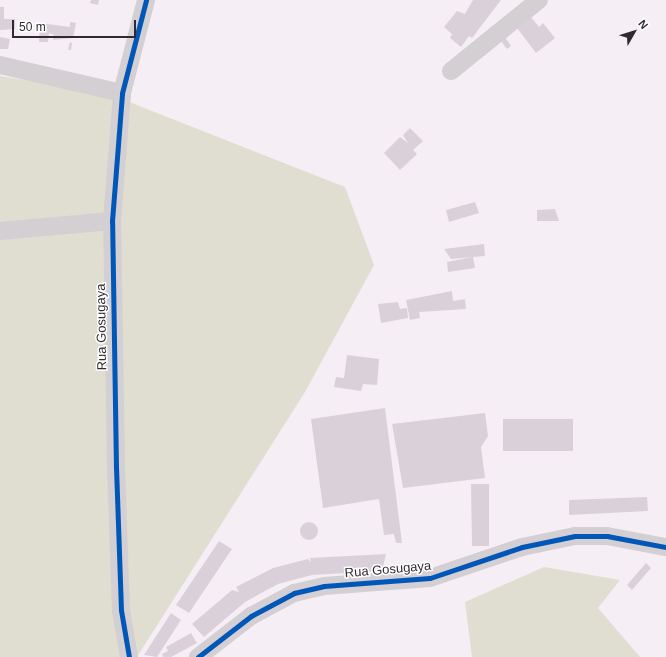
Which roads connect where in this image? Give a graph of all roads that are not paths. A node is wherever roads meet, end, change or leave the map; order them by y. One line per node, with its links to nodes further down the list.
1 (146, 0): 5 (street, Rua Gosugaya)
2 (539, 0): 4 (street)
3 (0, 65): 5 (street)
4 (451, 71)
5 (122, 93): 6 (street, Rua Gosugaya)
6 (112, 221): 7 (street); 9 (street, Rua Gosugaya)
7 (0, 231)
8 (666, 547): 10 (street, Rua Gosugaya)
9 (129, 657)
10 (198, 657)

